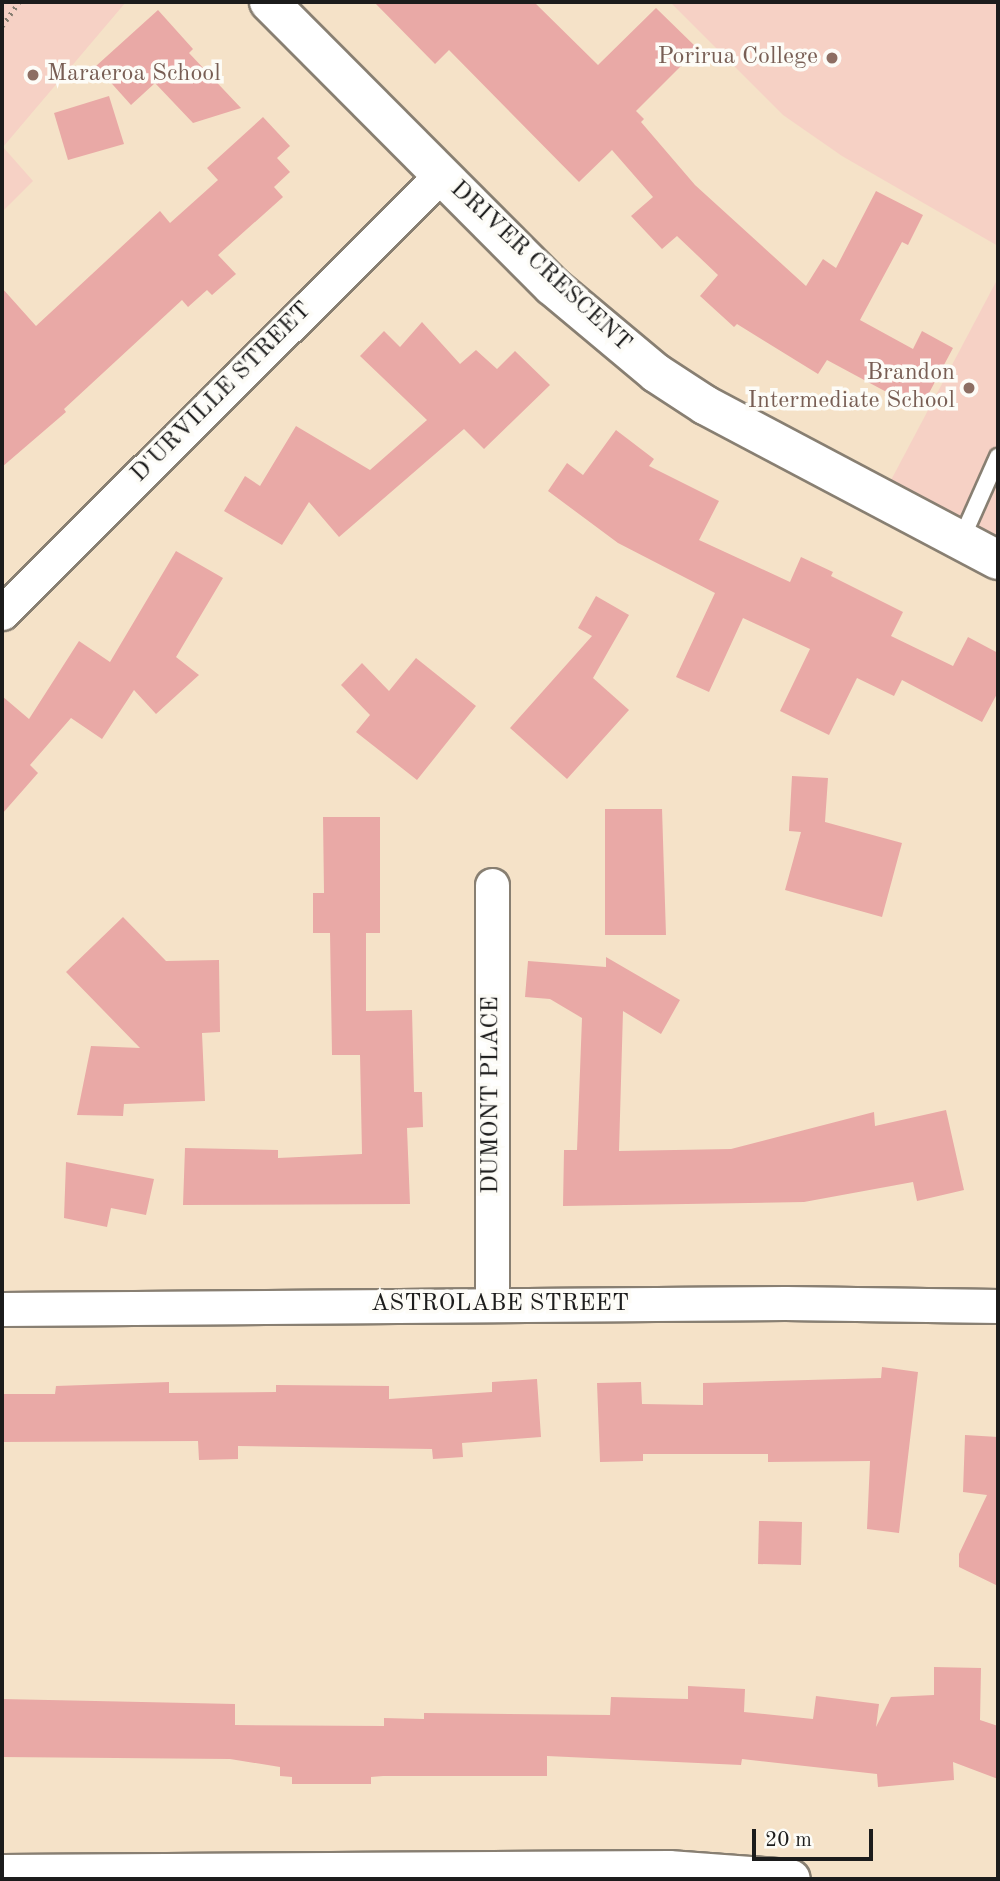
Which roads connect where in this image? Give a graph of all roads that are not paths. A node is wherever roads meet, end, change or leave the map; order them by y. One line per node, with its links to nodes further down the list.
1 (269, 2): 2 (street, DRIVER CRESCENT)
2 (442, 174): 4 (street, DRIVER CRESCENT); 6 (street, D'URVILLE STREET)
3 (998, 457): 4 (lane)
4 (961, 540): 5 (street, DRIVER CRESCENT)
5 (998, 560)
6 (2, 612)
7 (492, 886): 8 (street, DUMONT PLACE)
8 (492, 1304): 9 (street, ASTROLABE STREET); 10 (street, ASTROLABE STREET)
9 (998, 1306)
10 (2, 1309)
11 (2, 1874): 12 (street)
12 (791, 1879)

